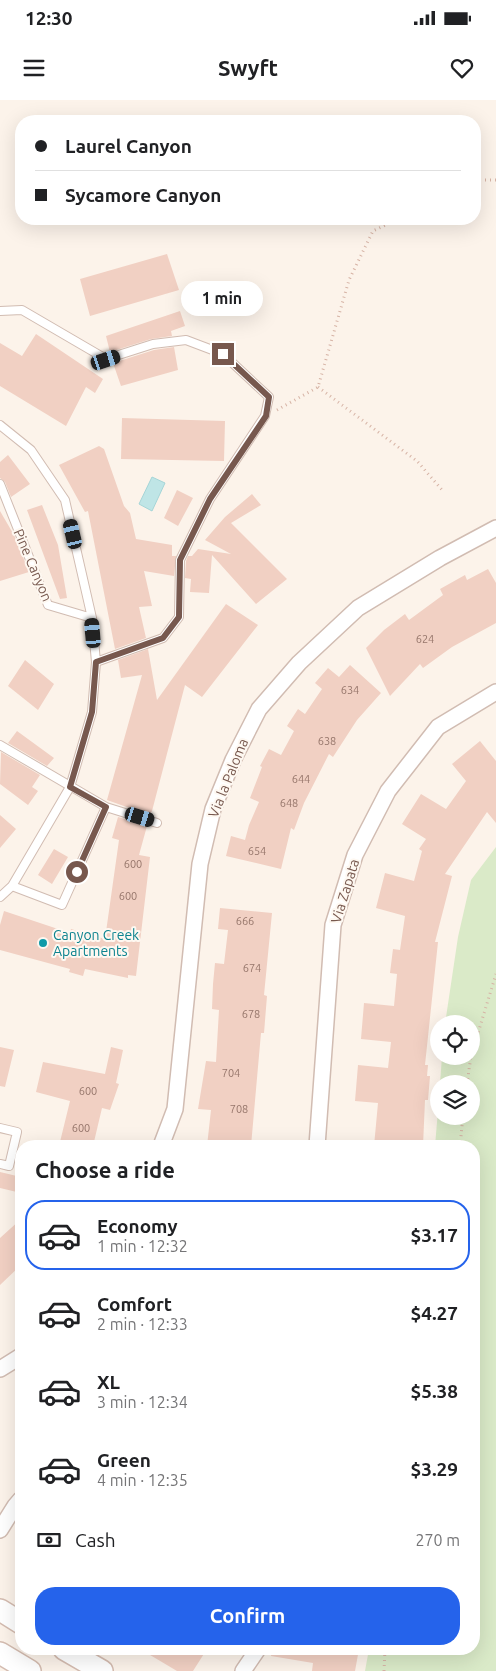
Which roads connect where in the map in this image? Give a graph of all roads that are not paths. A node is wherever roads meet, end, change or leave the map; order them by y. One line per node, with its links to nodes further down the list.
1 (0, 311): 6 (lane)
2 (0, 425): 5 (lane)
3 (0, 484): 5 (lane, Pine Canyon)
4 (496, 528): 17 (street, Via la Paloma)
5 (92, 618): 6 (lane)
6 (96, 662): 9 (lane)
7 (496, 692): 18 (street, Via Zapata)
8 (0, 745): 9 (lane)
9 (70, 787): 10 (lane); 12 (lane)
10 (106, 807): 11 (lane); 12 (lane)
11 (157, 822)
12 (12, 886): 13 (lane)
13 (0, 897)
14 (0, 1128): 16 (lane)
15 (15, 1140): 19 (lane)
16 (15, 1140)
17 (164, 1140)
18 (317, 1140)
19 (0, 1164)
20 (15, 1360): 21 (street)
21 (0, 1369)
22 (15, 1506): 23 (street)
23 (0, 1530)
24 (0, 1610): 25 (main road)
25 (15, 1619)
26 (0, 1653): 29 (main road)
27 (74, 1655): 30 (main road)
28 (254, 1655): 31 (street)
29 (30, 1671)
30 (102, 1671)
31 (243, 1671)

